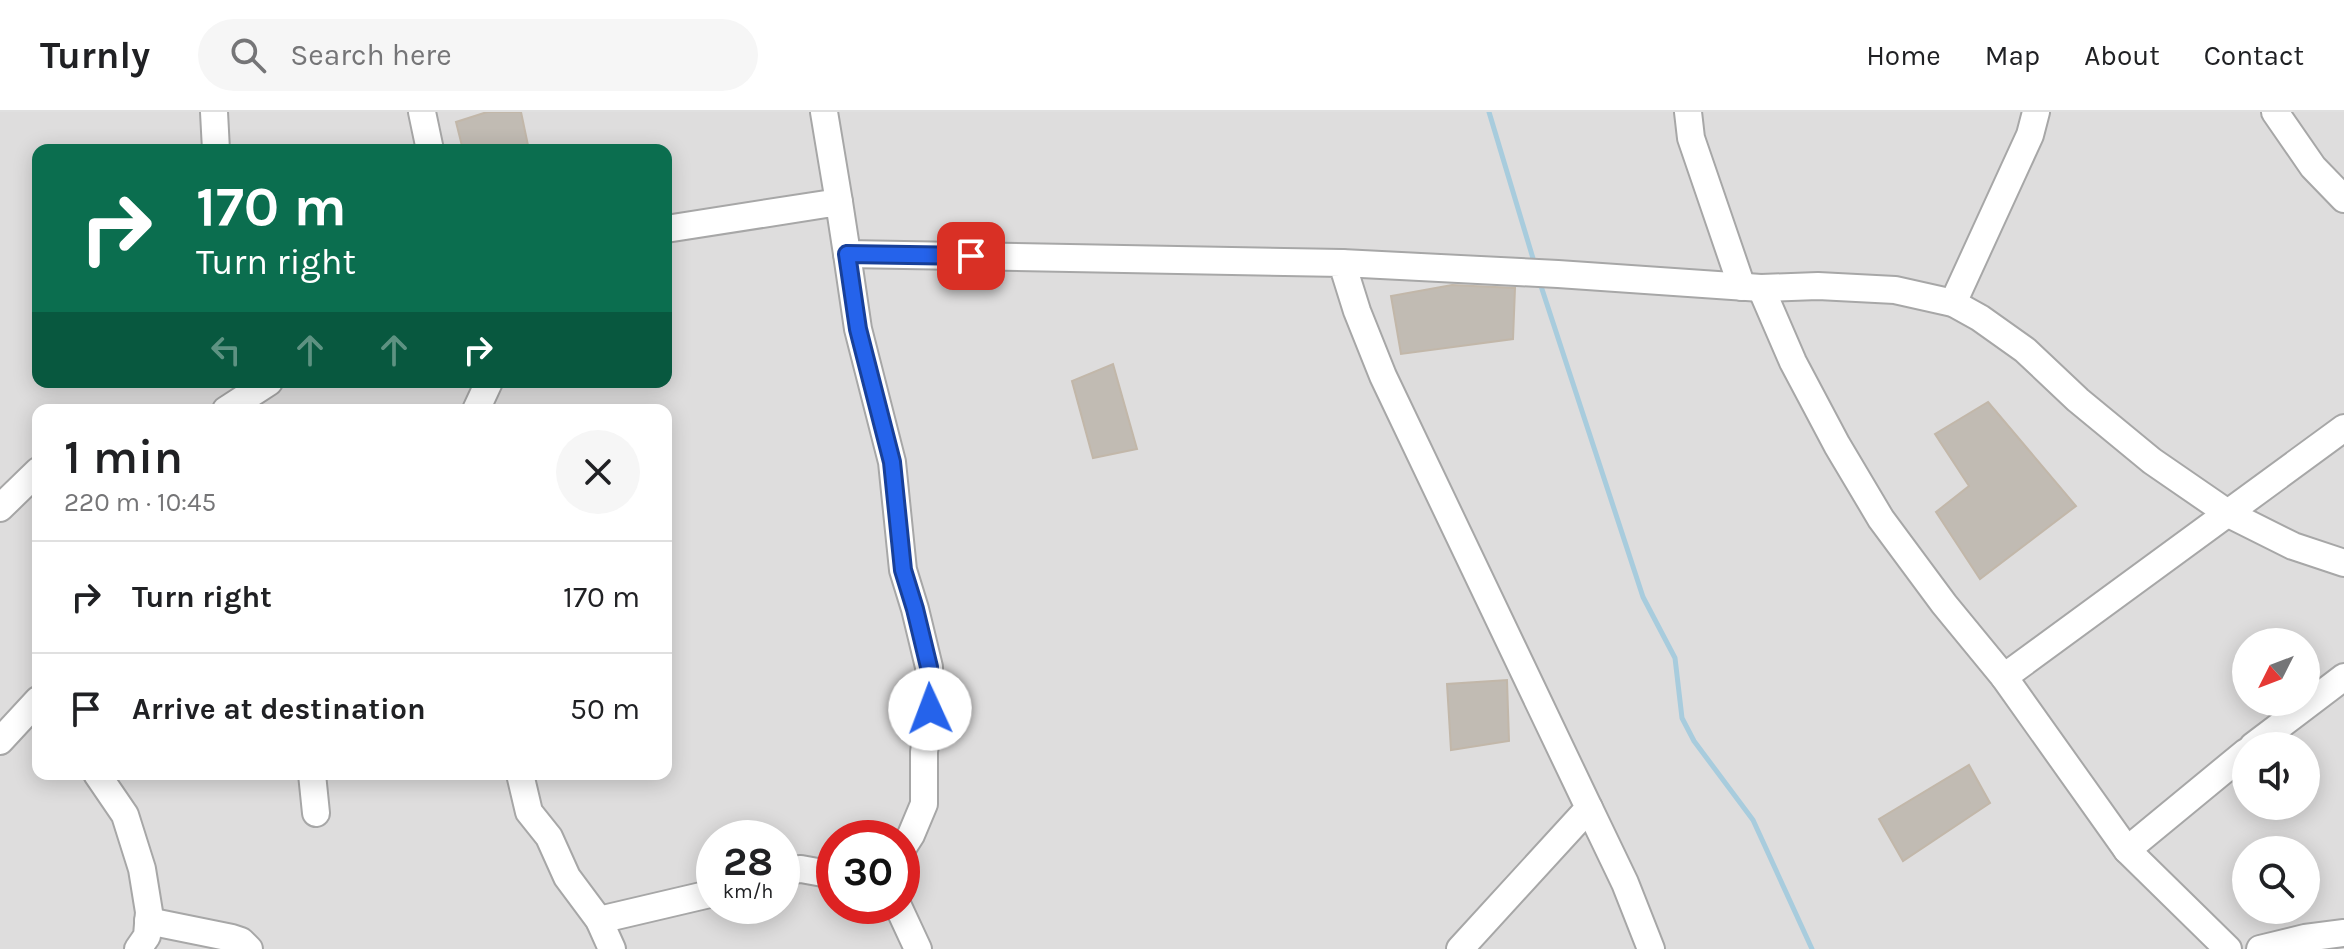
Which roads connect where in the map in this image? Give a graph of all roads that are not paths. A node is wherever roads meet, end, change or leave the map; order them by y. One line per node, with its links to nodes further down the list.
1 (214, 112): 7 (street)
2 (422, 112): 8 (street)
3 (1688, 112): 14 (street)
4 (2036, 112): 15 (street)
5 (2275, 112): 9 (street)
6 (833, 114): 10 (street)
7 (216, 144)
8 (429, 144)
9 (2344, 199)
10 (839, 202): 11 (street); 12 (street)
11 (672, 228)
12 (847, 254): 13 (street); 34 (street)
13 (1342, 263): 14 (street); 32 (street)
14 (1752, 288): 15 (street); 23 (street)
15 (1953, 303): 21 (street)
16 (263, 391): 17 (street)
17 (238, 404)
18 (2344, 428): 21 (street)
19 (32, 477): 20 (street)
20 (0, 508)
21 (2229, 514): 22 (street); 23 (street)
22 (2344, 563)
23 (2004, 677): 35 (street)
24 (2344, 677): 26 (street)
25 (32, 706): 27 (street)
26 (2271, 732)
27 (0, 741)
28 (2232, 764): 35 (street)
29 (101, 780): 38 (street)
30 (313, 780): 33 (street)
31 (521, 780): 37 (street)
32 (1589, 808): 45 (street); 46 (street)
33 (316, 813)
34 (917, 820)
35 (2127, 850): 47 (street)
36 (696, 897): 37 (street)
37 (599, 920): 43 (street)
38 (148, 921): 41 (street); 42 (street)
39 (906, 924): 44 (street)
40 (2344, 933): 48 (street)
41 (138, 949)
42 (249, 949)
43 (612, 949)
44 (918, 949)
45 (1460, 949)
46 (1651, 949)
47 (2228, 949)
48 (2260, 949)

